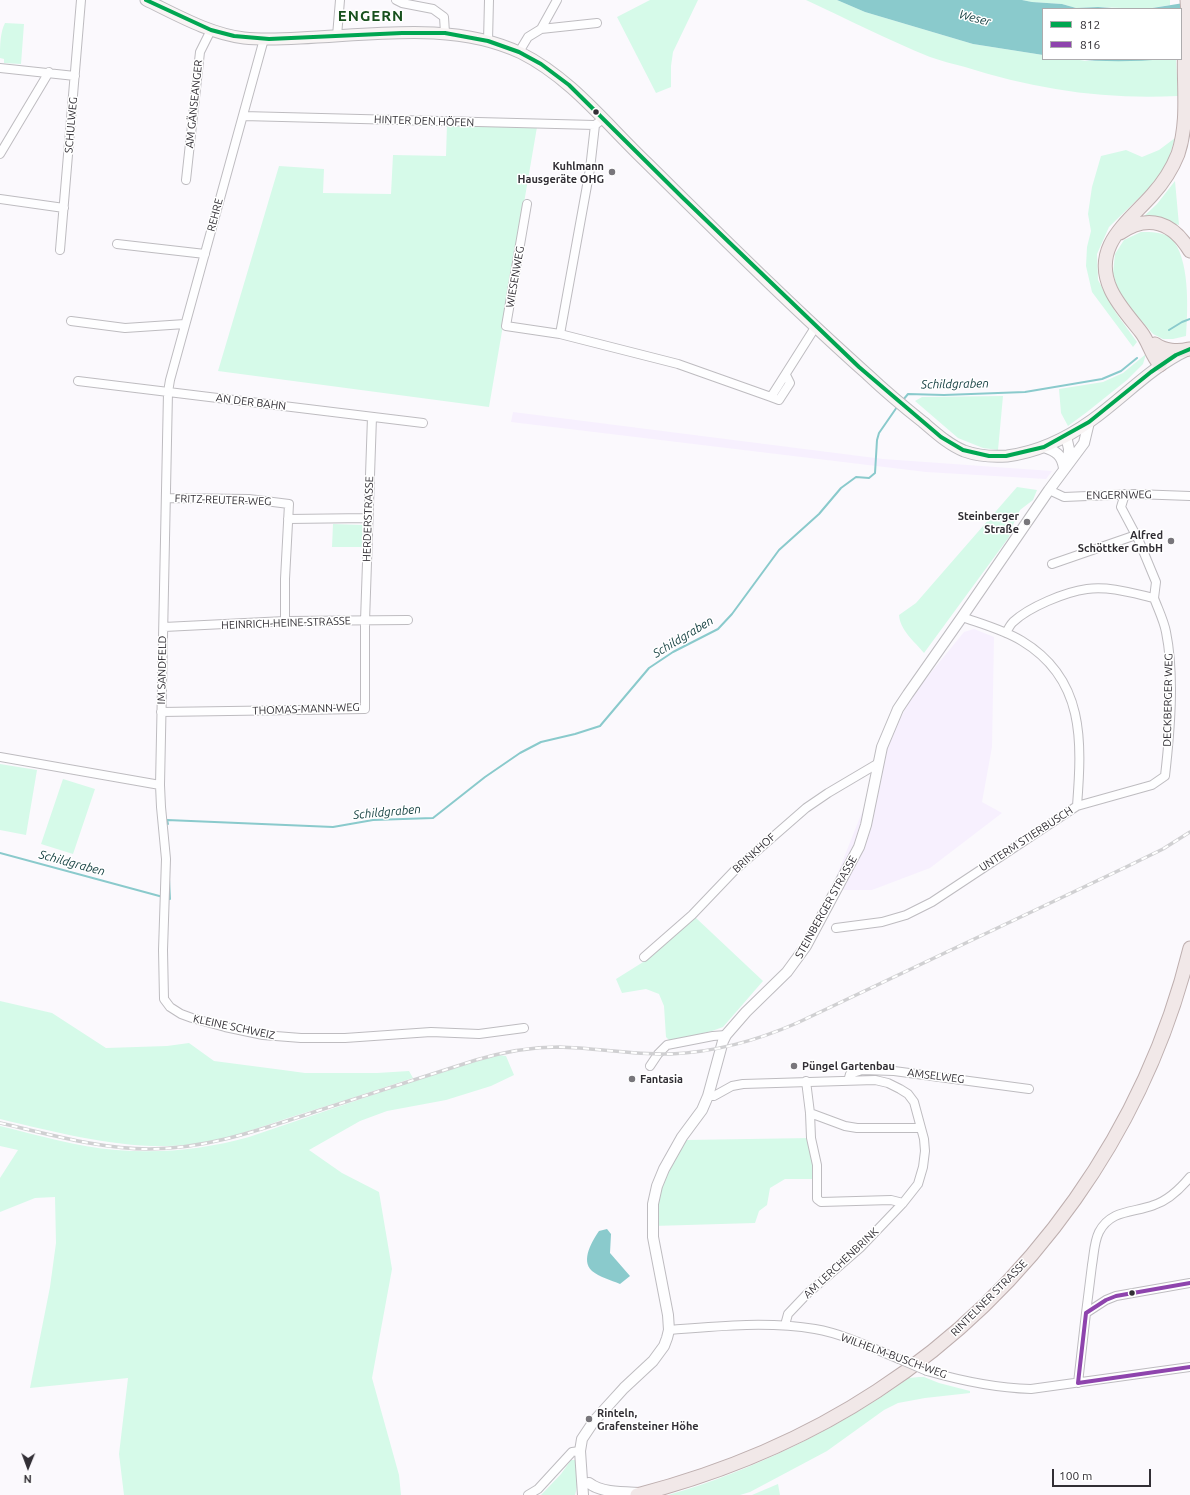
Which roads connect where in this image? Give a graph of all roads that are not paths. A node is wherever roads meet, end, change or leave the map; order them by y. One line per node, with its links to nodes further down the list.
1 (81, 0): 20 (street, SCHULWEG)
2 (146, 0): 10 (main road)
3 (340, 0): 13 (street)
4 (396, 0): 12 (street)
5 (489, 0): 15 (street)
6 (557, 0): 11 (street)
7 (1187, 0): 9 (main road)
8 (596, 23): 11 (street)
9 (1189, 24): 17 (main road); 28 (main road)
10 (211, 30): 14 (main road); 24 (street, AM GÄNSEANGER)
11 (540, 30): 16 (street)
12 (445, 33): 13 (main road); 15 (main road)
13 (337, 36): 14 (main road)
14 (264, 39): 21 (street, REHRE)
15 (488, 41): 16 (main road)
16 (518, 52): 22 (main road)
17 (1190, 56)
18 (0, 68): 19 (street)
19 (49, 72): 20 (street); 23 (street)
20 (75, 76): 27 (street, SCHULWEG)
21 (243, 116): 22 (street, HINTER DEN HÖFEN); 32 (street, REHRE)
22 (599, 122): 35 (main road); 36 (street)
23 (0, 154)
24 (186, 180)
25 (0, 199): 27 (street)
26 (527, 204): 36 (street, WIESENWEG)
27 (64, 208): 30 (street, SCHULWEG)
28 (1114, 238): 31 (main road); 37 (main road)
29 (117, 244): 32 (street)
30 (60, 250)
31 (1190, 251)
32 (205, 254): 34 (street, REHRE)
33 (71, 321): 34 (street)
34 (185, 324): 42 (street, REHRE)
35 (816, 326): 36 (street); 47 (main road)
36 (560, 334)
37 (1144, 336): 38 (main road); 40 (main road)
38 (1158, 346): 39 (main road); 40 (main road)
39 (1189, 349): 40 (main road)
40 (1160, 365): 44 (main road)
41 (78, 381): 42 (street, AN DER BAHN)
42 (168, 392): 43 (street, AN DER BAHN); 53 (street, IM SANDFELD)
43 (372, 417): 45 (street, AN DER BAHN); 54 (street, HERDERSTRASSE)
44 (1089, 422): 46 (main road); 48 (street, STEINBERGER STRASSE)
45 (423, 423)
46 (1068, 435): 47 (main road); 48 (street); 49 (street)
47 (1044, 447): 49 (street)
48 (1077, 452): 49 (street, STEINBERGER STRASSE)
49 (1066, 466): 50 (street, STEINBERGER STRASSE)
50 (1049, 490): 51 (street, ENGERNWEG); 59 (street, STEINBERGER STRASSE)
51 (1124, 494): 52 (street, ENGERNWEG); 56 (street)
52 (1190, 496)
53 (167, 498): 55 (street, FRITZ-REUTER-WEG); 63 (street, IM SANDFELD)
54 (368, 518): 55 (street); 62 (street, HERDERSTRASSE)
55 (288, 519): 61 (street, FRITZ-REUTER-WEG)
56 (1136, 535): 57 (street); 58 (street)
57 (1052, 564)
58 (1154, 598): 64 (street); 69 (street, DECKBERGER WEG)
59 (962, 617): 64 (street, UNTERM STIERBUSCH); 67 (street, STEINBERGER STRASSE)
60 (408, 620): 62 (street, HEINRICH-HEINE-STRASSE)
61 (284, 621): 62 (street, HEINRICH-HEINE-STRASSE); 63 (street, HEINRICH-HEINE-STRASSE)
62 (365, 621): 65 (street, THOMAS-MANN-WEG)
63 (164, 627): 65 (street, IM SANDFELD)
64 (1006, 633): 69 (street, UNTERM STIERBUSCH)
65 (162, 712): 68 (street, IM SANDFELD)
66 (0, 757): 68 (street)
67 (877, 764): 72 (street, BRINKHOF); 74 (street, STEINBERGER STRASSE)
68 (160, 785): 73 (street, KLEINE SCHWEIZ)
69 (1077, 806): 70 (street, UNTERM STIERBUSCH)
70 (836, 928)
71 (1190, 948): 93 (main road, RINTELNER STRASSE)
72 (644, 957)
73 (524, 1028)
74 (726, 1035): 75 (street); 79 (street, STEINBERGER STRASSE)
75 (650, 1066)
76 (806, 1081): 77 (street, AM LERCHENBRINK); 79 (street, AM LERCHENBRINK); 80 (street)
77 (848, 1081): 78 (street, AMSELWEG); 81 (street, AM LERCHENBRINK)
78 (1029, 1089)
79 (708, 1096): 87 (street, STEINBERGER STRASSE)
80 (810, 1113): 81 (street); 83 (street)
81 (921, 1128): 83 (street, AM LERCHENBRINK)
82 (1190, 1177): 85 (street)
83 (903, 1203): 86 (street, AM LERCHENBRINK)
84 (1190, 1283): 85 (street)
85 (1086, 1314): 89 (street)
86 (785, 1325): 87 (street, WILHELM-BUSCH-WEG); 89 (street, WILHELM-BUSCH-WEG, bridge)
87 (669, 1330): 90 (street, STEINBERGER STRASSE)
88 (1190, 1367): 89 (street, WILHELM-BUSCH-WEG)
89 (1078, 1383)
90 (580, 1451): 91 (street, STEINBERGER STRASSE); 94 (street)
91 (582, 1469): 92 (street, STEINBERGER STRASSE); 95 (street, STEINBERGER STRASSE)
92 (589, 1483): 93 (street); 96 (street, STEINBERGER STRASSE)
93 (641, 1494)
94 (528, 1495)
95 (583, 1495)
96 (592, 1495)

